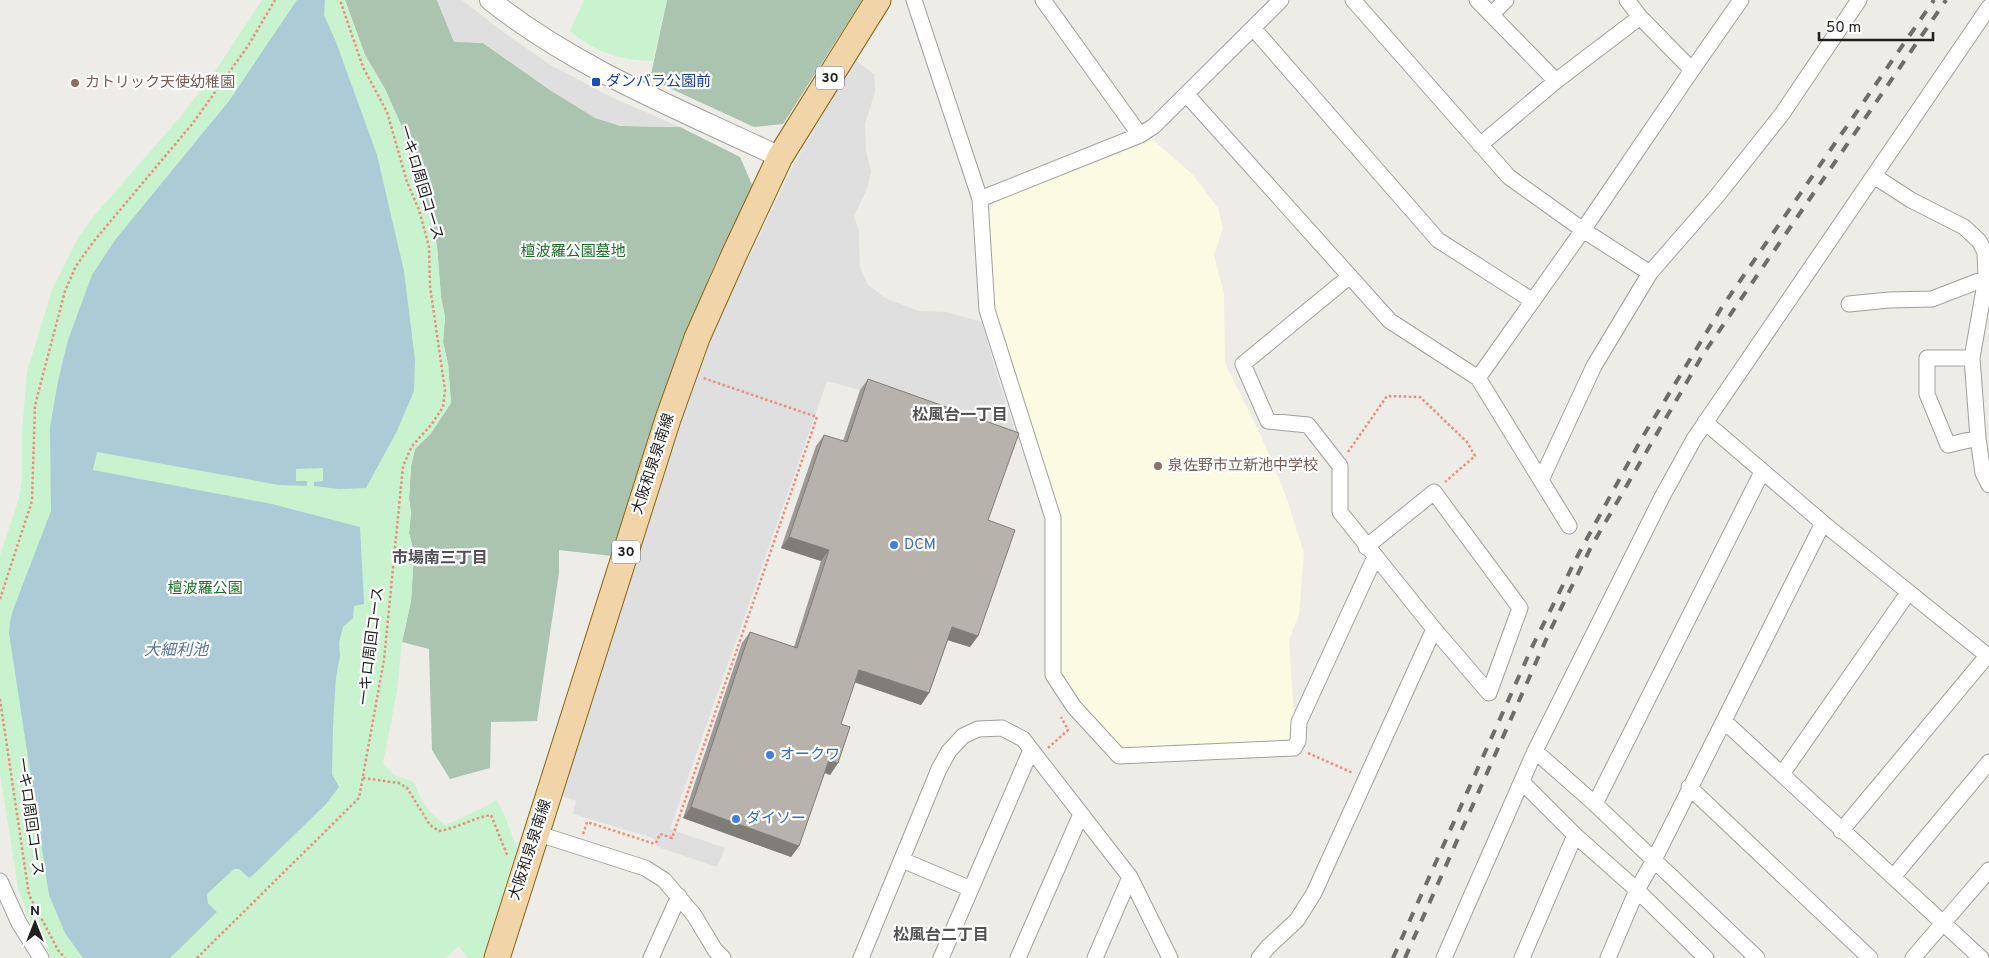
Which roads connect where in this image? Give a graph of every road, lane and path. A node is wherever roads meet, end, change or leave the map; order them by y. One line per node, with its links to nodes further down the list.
1 (275, 0): 46 (path)
2 (340, 0): 57 (path, 一キロ周回コース)
3 (490, 0): 23 (street)
4 (878, 0): 23 (main road, 大阪和泉泉南線 / 30)
5 (914, 0): 25 (street)
6 (1043, 0): 21 (street)
7 (1281, 0): 17 (street)
8 (1353, 0): 22 (street)
9 (1476, 0): 15 (street)
10 (1506, 0): 15 (street)
11 (1628, 0): 16 (street)
12 (1741, 0): 18 (street)
13 (1858, 0): 27 (street)
14 (1989, 8): 24 (street)
15 (1491, 15): 19 (street)
16 (1640, 17): 18 (street); 19 (street)
17 (1253, 28): 20 (street); 30 (street)
18 (1692, 70): 26 (street)
19 (1556, 81): 22 (street)
20 (1187, 95): 21 (street); 28 (street)
21 (1140, 135): 25 (street)
22 (1480, 145): 26 (street)
23 (780, 157): 33 (main road, 大阪和泉泉南線 / 30)
24 (1874, 176): 29 (street); 35 (street)
25 (980, 200): 44 (street)
26 (1583, 230): 27 (street); 30 (street)
27 (1650, 273): 39 (street)
28 (1350, 276): 34 (street); 37 (street)
29 (1987, 277): 31 (street); 32 (street)
30 (1533, 301): 34 (street)
31 (1849, 304)
32 (1972, 358): 36 (street); 36 (street)
33 (685, 372): 64 (main road, 大阪和泉泉南線 / 30); 66 (path)
34 (1478, 378): 39 (street)
35 (1705, 422): 38 (street); 52 (street)
36 (1978, 438): 40 (street)
37 (1340, 466): 41 (path); 44 (street)
38 (1762, 472): 42 (street); 61 (street)
39 (1541, 480): 43 (street)
40 (1989, 485)
41 (1434, 492): 44 (street); 47 (street)
42 (1823, 523): 45 (street); 50 (street)
43 (1569, 526)
44 (1371, 552): 47 (street)
45 (1908, 593): 48 (street); 56 (street)
46 (0, 599)
47 (1434, 629): 58 (street)
48 (1988, 656): 63 (street)
49 (0, 699): 80 (path, 一キロ周回コース)
50 (1724, 722): 56 (street); 60 (street)
51 (1068, 730): 53 (path)
52 (1535, 752): 59 (street); 61 (street)
53 (1034, 754): 62 (street); 67 (street); 74 (street)
54 (1324, 760): 58 (path)
55 (1989, 762): 72 (street)
56 (1782, 774): 63 (street)
57 (363, 778): 69 (path); 81 (path, 一キロ周回コース)
58 (1366, 779): 90 (street)
59 (1522, 782): 65 (street); 91 (street)
60 (1689, 787): 68 (street); 95 (street)
61 (1595, 804): 68 (street)
62 (1081, 814): 71 (street); 87 (street)
63 (1841, 831): 72 (street)
64 (536, 833): 66 (street); 69 (main road, 大阪和泉泉南線 / 30)
65 (1575, 835): 75 (street); 92 (street)
66 (578, 847): 76 (street)
67 (902, 860): 74 (street); 85 (street)
68 (1654, 860): 75 (street); 94 (street)
69 (526, 866): 82 (main road, 大阪和泉泉南線 / 30)
70 (1989, 870): 77 (street)
71 (1130, 877): 88 (street); 89 (street)
72 (1893, 877): 77 (street)
73 (0, 882): 79 (street)
74 (971, 889): 86 (street)
75 (1637, 890): 78 (street); 93 (street)
76 (679, 896): 83 (street); 84 (street)
77 (1943, 922): 96 (street); 97 (street)
78 (1701, 956)
79 (41, 958)
80 (65, 958)
81 (197, 958)
82 (497, 958)
83 (651, 958)
84 (722, 958)
85 (861, 958)
86 (941, 958)
87 (1018, 958)
88 (1095, 958)
89 (1170, 958)
90 (1260, 958)
91 (1444, 958)
92 (1522, 958)
93 (1608, 958)
94 (1757, 958)
95 (1870, 958)
96 (1913, 958)
97 (1981, 958)

